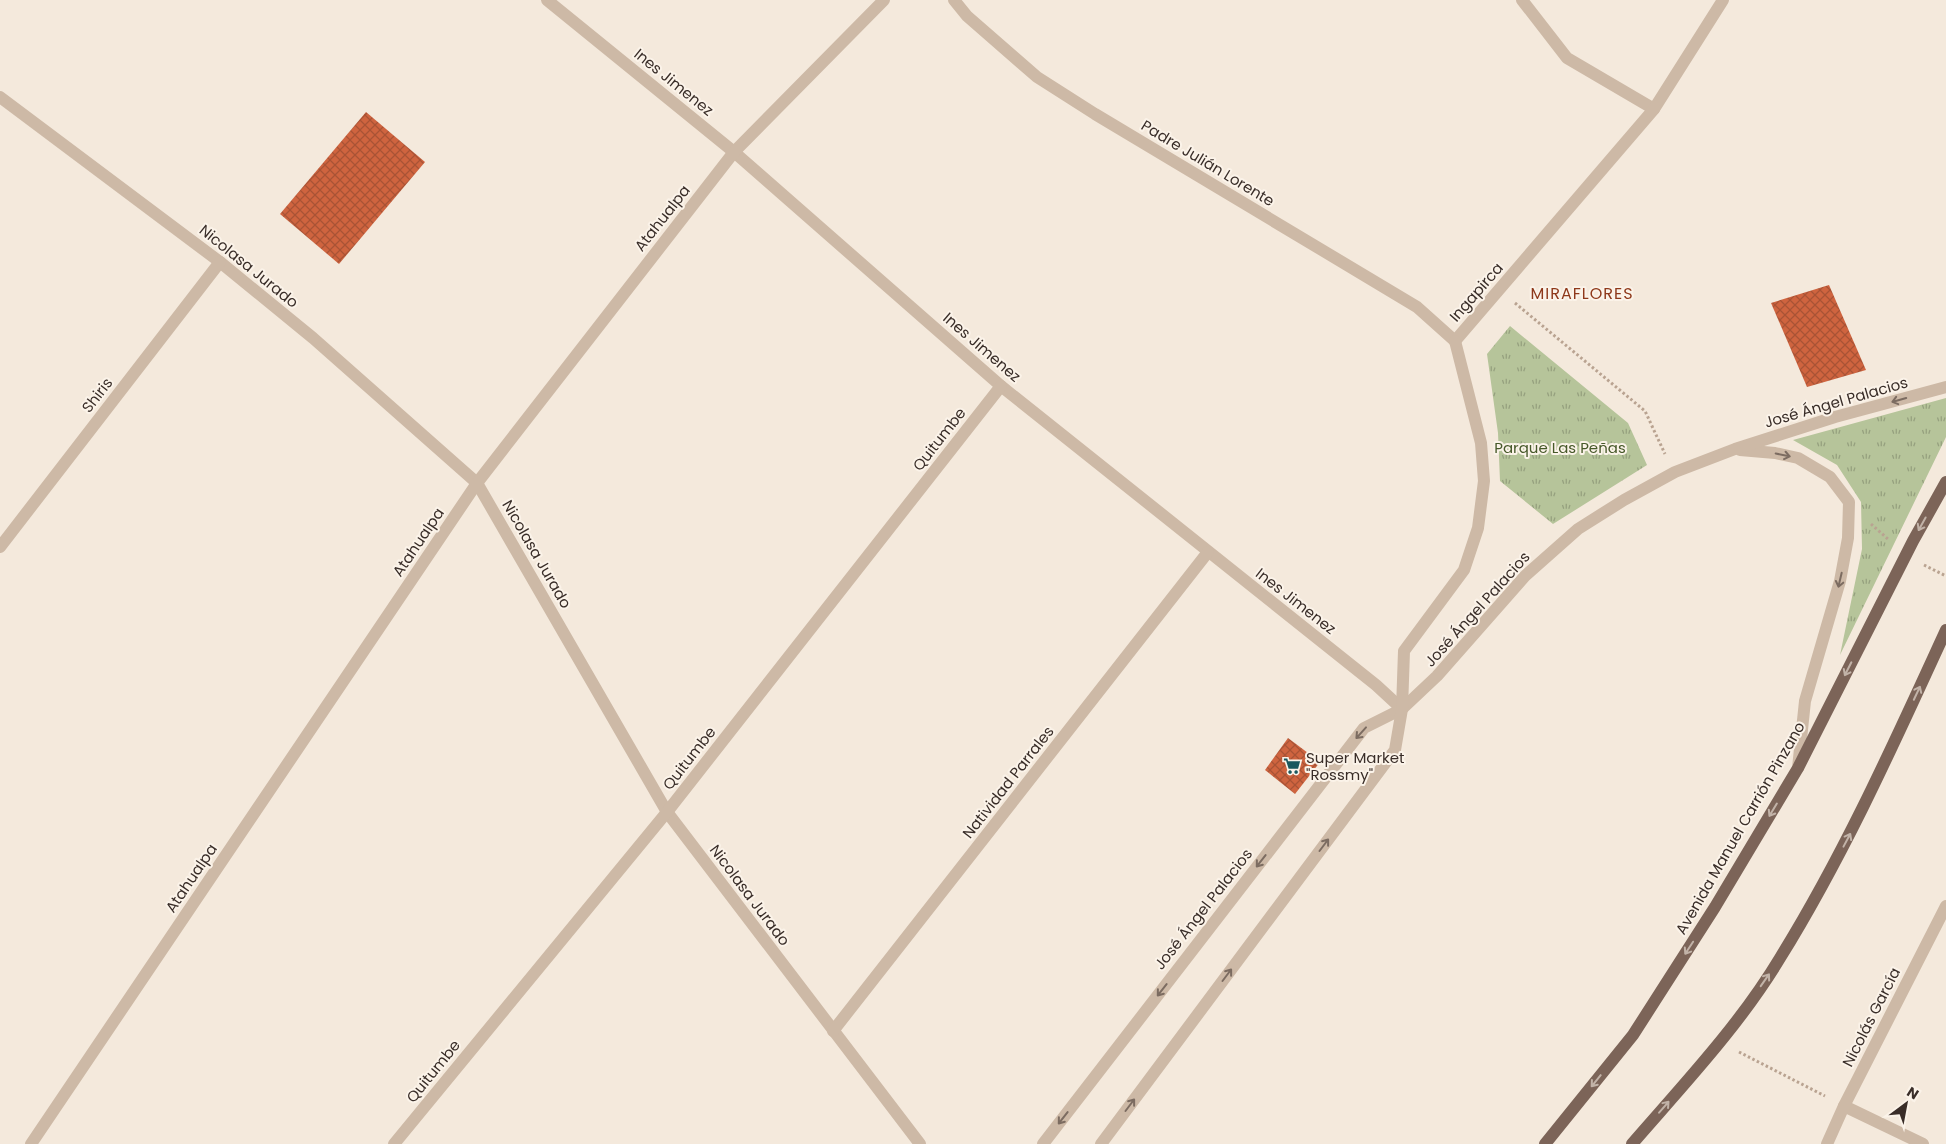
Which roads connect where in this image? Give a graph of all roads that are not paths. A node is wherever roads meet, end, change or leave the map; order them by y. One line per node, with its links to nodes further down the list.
1 (547, 0): 8 (street, Ines Jimenez)
2 (884, 0): 8 (street, Atahualpa)
3 (954, 0): 10 (street, Padre Julián Lorente)
4 (1522, 0): 7 (street)
5 (1723, 0): 7 (street, Ingapirca)
6 (0, 97): 9 (street, Nicolasa Jurado)
7 (1654, 110): 10 (street, Ingapirca)
8 (734, 152): 11 (street, Ines Jimenez); 15 (street, Atahualpa)
9 (220, 262): 15 (street, Nicolasa Jurado); 16 (street, Shiris)
10 (1455, 341): 19 (street, Ingapirca)
11 (1001, 386): 17 (street, Ines Jimenez); 21 (street, Quitumbe)
12 (1946, 387): 13 (street, José Ángel Palacios, one-way to 13)
13 (1735, 450): 19 (street, José Ángel Palacios); 20 (street, José Ángel Palacios, one-way to 20)
14 (1946, 482): 20 (main road, Avenida Manuel Carrión Pinzano, one-way to 20)
15 (477, 483): 21 (street, Nicolasa Jurado); 25 (street, Atahualpa)
16 (0, 547)
17 (1208, 552): 19 (street, Ines Jimenez); 23 (street, Natividad Parrales)
18 (1946, 630): 31 (main road, one-way to 18)
19 (1402, 709): 28 (street, José Ángel Palacios, one-way to 28); 29 (street, one-way to 19)
20 (1798, 768): 30 (main road, Avenida Manuel Carrión Pinzano, one-way to 30)
21 (667, 812): 23 (street, Nicolasa Jurado); 26 (street, Quitumbe)
22 (1946, 906): 24 (street, Nicolás García)
23 (833, 1031): 27 (street, Nicolasa Jurado)
24 (1844, 1106): 32 (street, Nicolás García); 33 (street)
25 (31, 1144)
26 (394, 1144)
27 (920, 1144)
28 (1043, 1144)
29 (1101, 1144)
30 (1545, 1144)
31 (1632, 1144)
32 (1827, 1144)
33 (1923, 1144)

